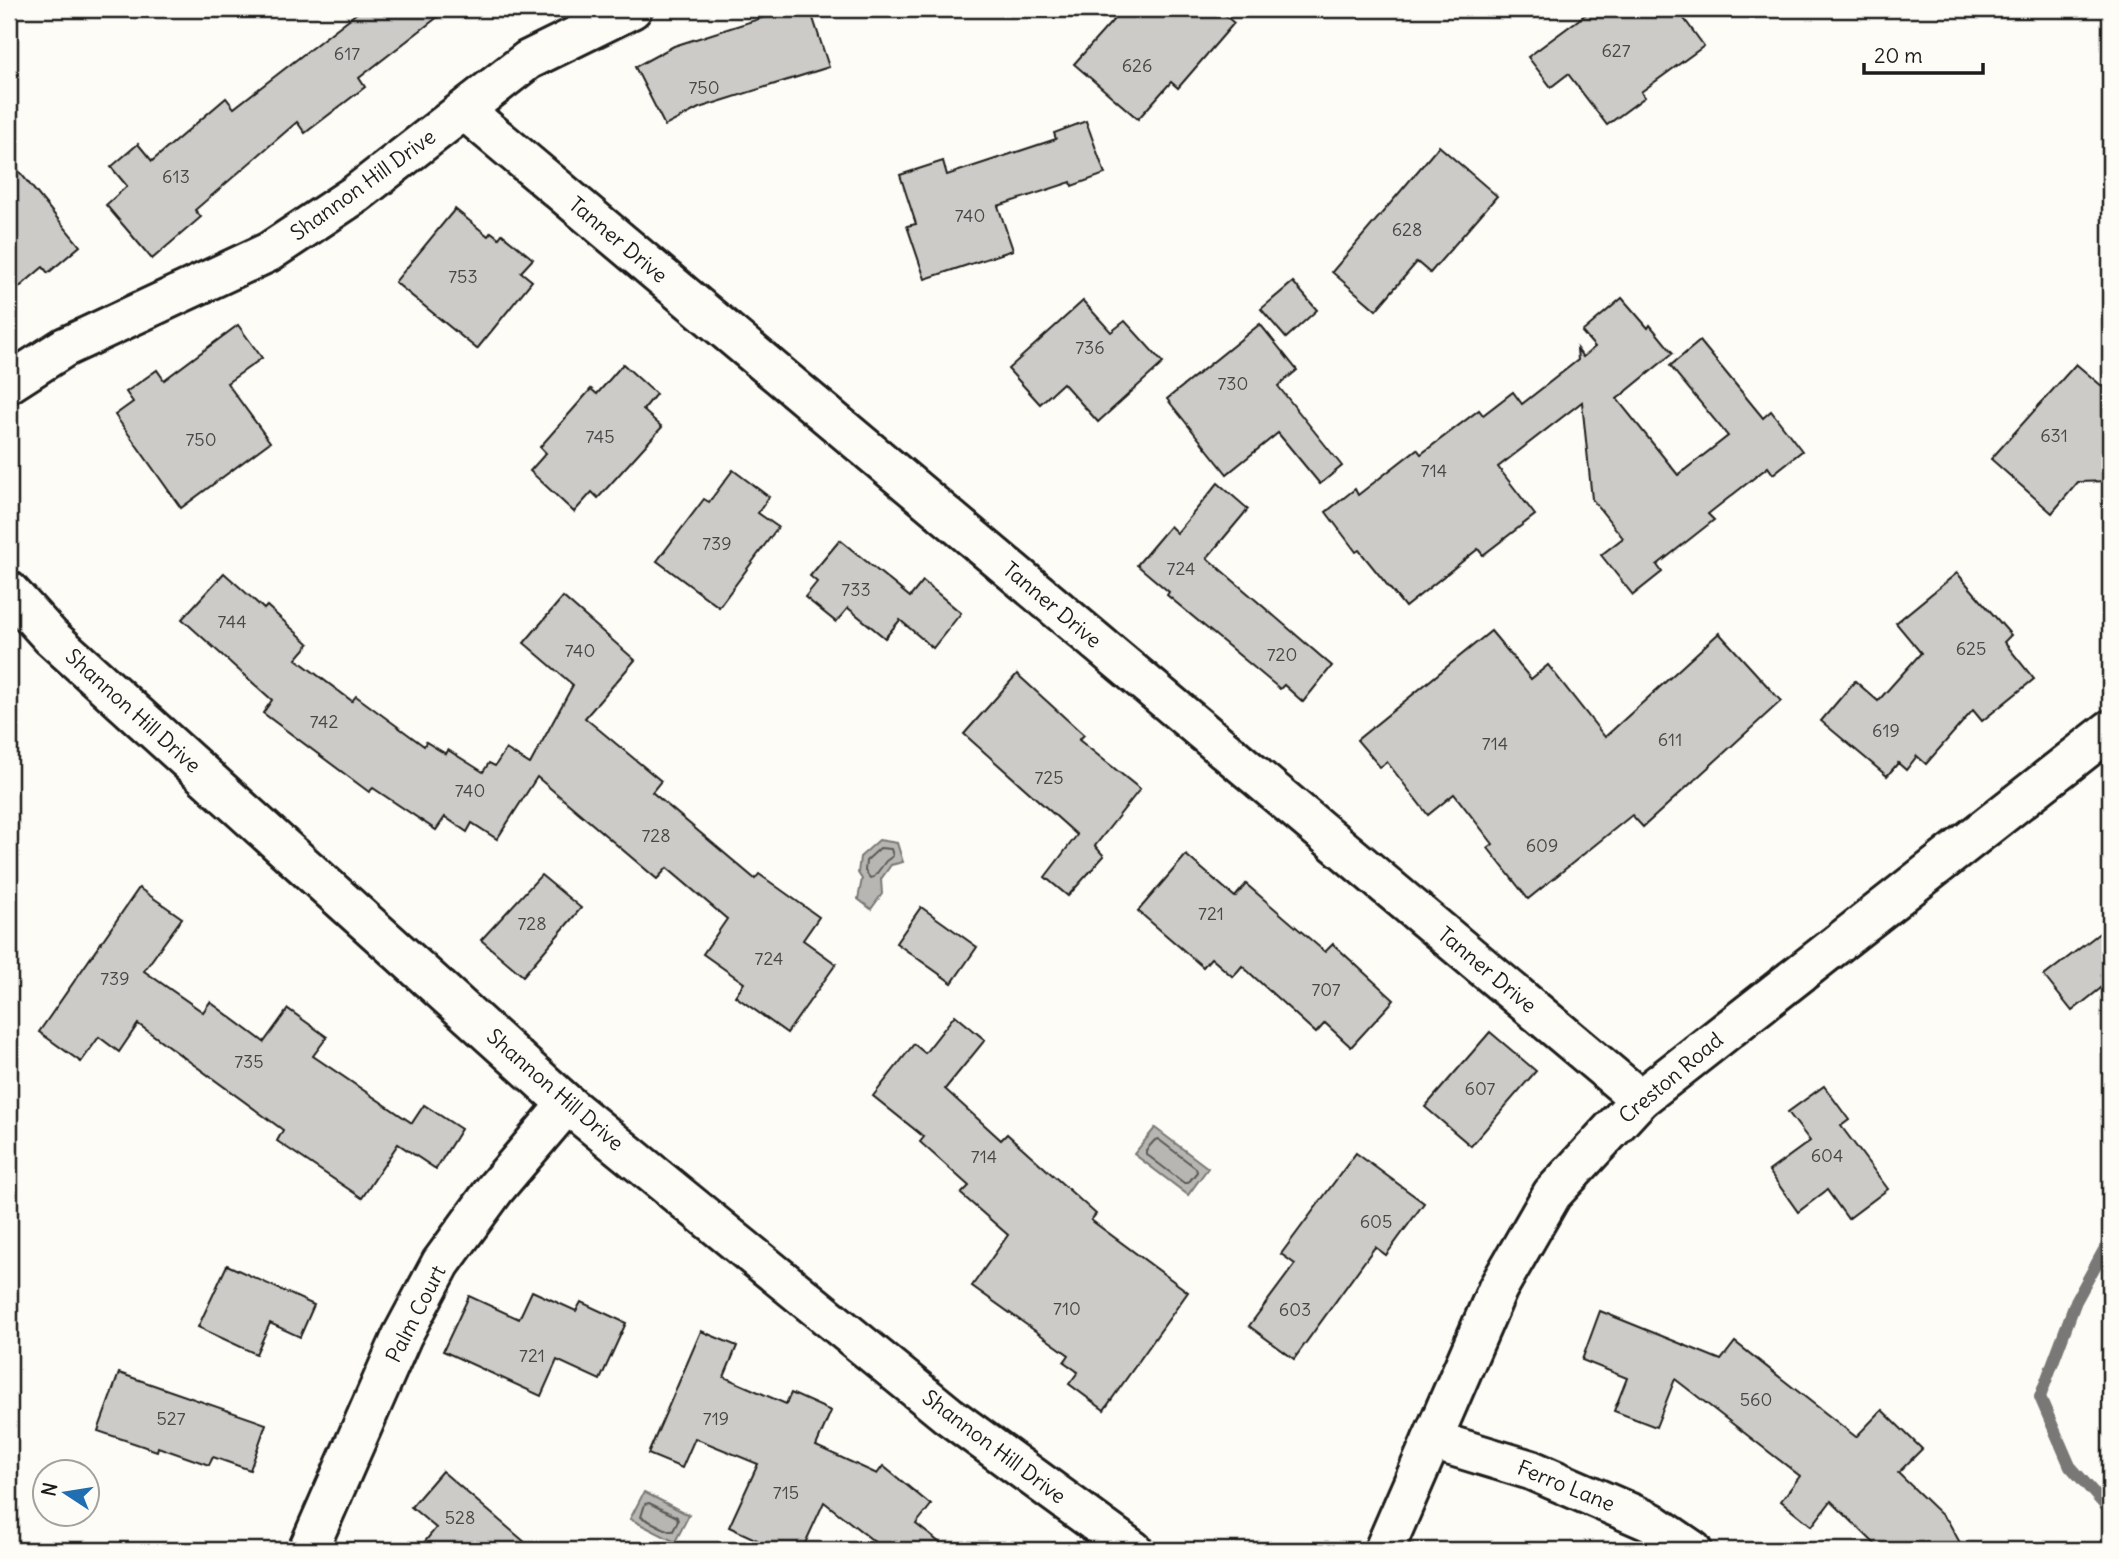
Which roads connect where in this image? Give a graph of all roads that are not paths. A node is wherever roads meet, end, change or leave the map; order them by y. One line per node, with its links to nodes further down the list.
1 (632, 9): 2 (street, Shannon Hill Drive)
2 (465, 111): 3 (street, Shannon Hill Drive); 6 (street, Tanner Drive)
3 (9, 383)
4 (9, 591): 7 (street, Shannon Hill Drive)
5 (2110, 730): 6 (street, Creston Road)
6 (1640, 1099): 8 (street, Creston Road)
7 (567, 1104): 9 (street, Palm Court); 10 (street, Shannon Hill Drive)
8 (1432, 1440): 11 (street, Creston Road); 12 (street, Ferro Lane)
9 (308, 1550)
10 (1133, 1550)
11 (1384, 1550)
12 (1692, 1550)

